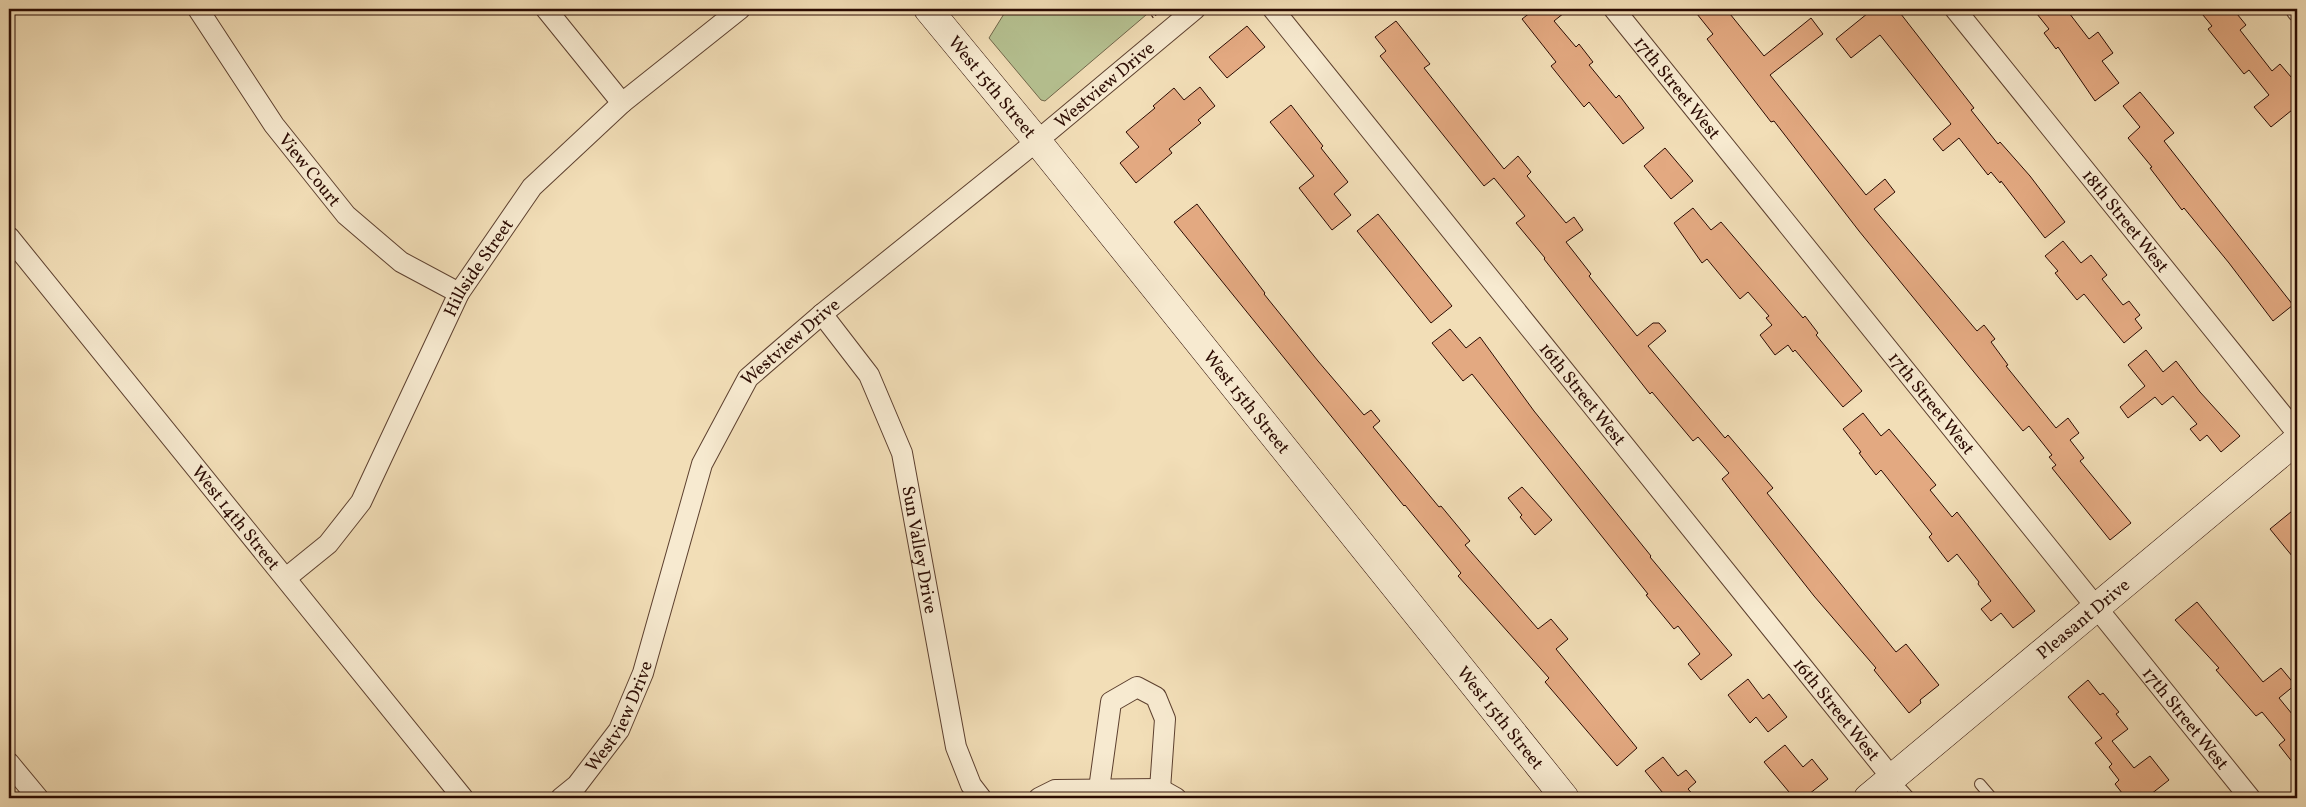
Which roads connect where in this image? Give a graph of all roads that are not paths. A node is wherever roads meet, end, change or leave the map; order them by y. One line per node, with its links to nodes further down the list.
1 (198, 9): 12 (street, View Court)
2 (546, 9): 9 (street)
3 (740, 9): 9 (street, Hillside Street)
4 (928, 9): 10 (street, West 15th Street)
5 (1195, 9): 10 (street, Westview Drive)
6 (1273, 9): 19 (street, 16th Street West)
7 (1614, 9): 17 (street, 17th Street West)
8 (1955, 9): 14 (street, 18th Street West)
9 (622, 103): 12 (street, Hillside Street)
10 (1037, 141): 13 (street, Westview Drive); 28 (street, West 15th Street)
11 (9, 237): 16 (street, West 14th Street)
12 (459, 293): 16 (street, Hillside Street)
13 (822, 314): 25 (street, Westview Drive); 26 (street, Sun Valley Drive)
14 (2297, 433)
15 (2297, 440): 17 (street, Pleasant Drive)
16 (286, 578): 24 (street, West 14th Street)
17 (2096, 608): 19 (street, Pleasant Drive); 32 (street, 17th Street West)
18 (12, 773): 23 (street)
19 (1892, 778): 29 (street, Pleasant Drive); 30 (lane)
20 (1980, 784): 31 (lane)
21 (1099, 789): 22 (street); 22 (street); 27 (street)
22 (1168, 793)
23 (38, 798)
24 (463, 798)
25 (561, 798)
26 (981, 798)
27 (1039, 798)
28 (1564, 798)
29 (1868, 798)
30 (1910, 798)
31 (1992, 798)
32 (2250, 798)

